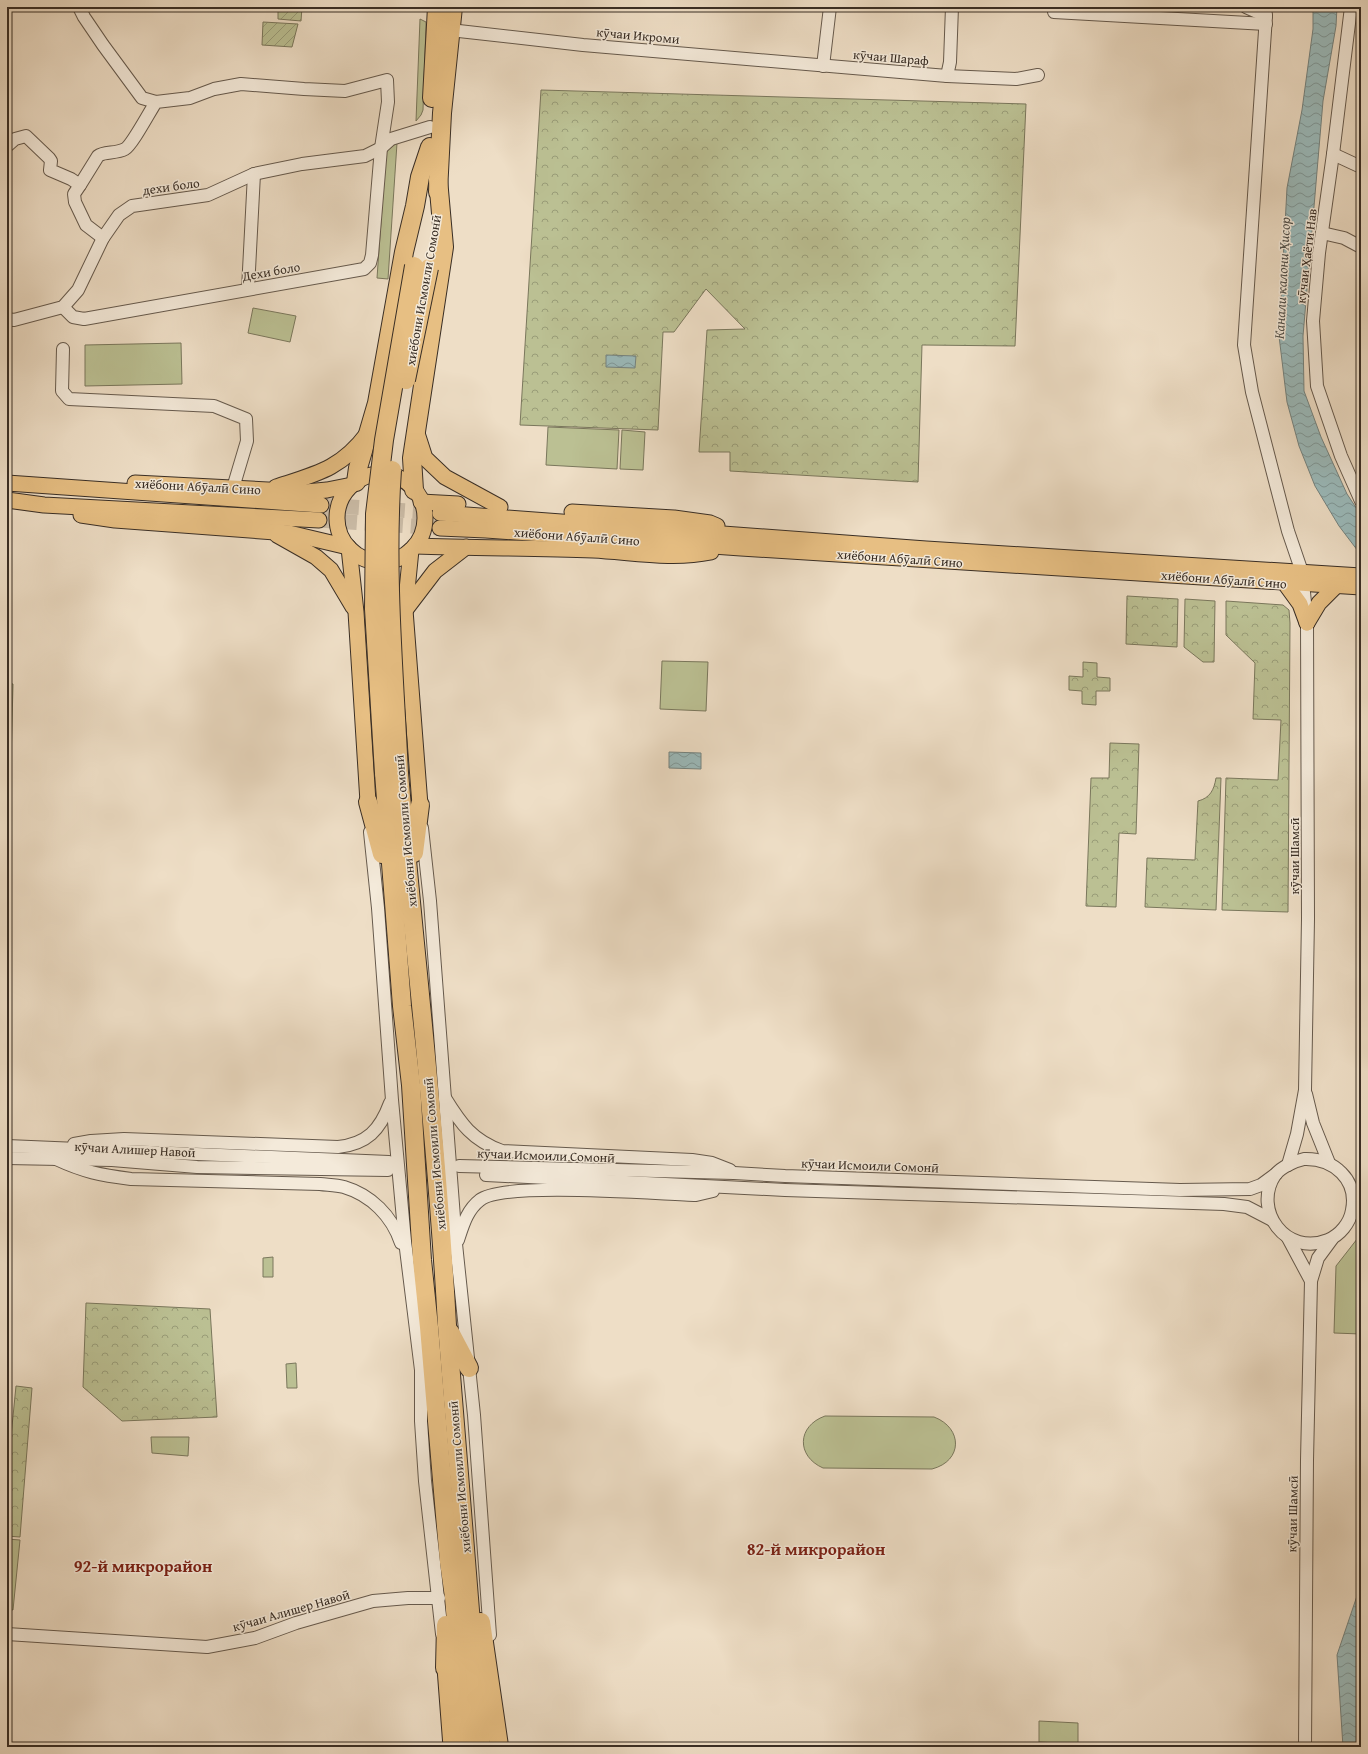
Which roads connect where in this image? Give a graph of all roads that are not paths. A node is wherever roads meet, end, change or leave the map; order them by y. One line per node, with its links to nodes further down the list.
1 (79, 7): 14 (street)
2 (438, 7): 15 (highway, хиёбони Исмоили Сомонӣ)
3 (453, 7): 10 (highway, хиёбони Исмоили Сомонӣ)
4 (830, 7): 11 (street)
5 (952, 7): 13 (street)
6 (1246, 7): 9 (street)
7 (1351, 7): 19 (street, кӯчаи Ҳаёти Нав)
8 (1054, 12): 9 (street)
9 (1266, 16): 51 (street, кӯчаи Шамсӣ)
10 (450, 30): 11 (street, кӯчаи Икроми); 22 (highway, хиёбони Исмоили Сомонӣ)
11 (823, 66): 13 (street, кӯчаи Шараф)
12 (1038, 75): 13 (street, кӯчаи Шараф)
13 (947, 76)
14 (156, 102): 18 (street, Дехи боло); 23 (street)
15 (430, 127): 17 (highway, хиёбони Исмоили Сомонӣ); 18 (street, дехи боло)
16 (7, 146): 23 (street)
17 (430, 146): 27 (highway, хиёбони Исмоили Сомонӣ); 32 (highway)
18 (381, 148): 21 (street, дехи боло); 28 (street, Дехи боло)
19 (1334, 154): 20 (street); 24 (street, кӯчаи Ҳаёти Нав)
20 (1361, 168)
21 (254, 174): 25 (street, дехи боло); 28 (street)
22 (438, 179): 27 (highway, хиёбони Исмоили Сомонӣ); 33 (highway)
23 (80, 185): 25 (street)
24 (1322, 233): 26 (street); 41 (street, кӯчаи Ҳаёти Нав)
25 (103, 238): 29 (street, дехи боло)
26 (1361, 247)
27 (422, 267): 58 (highway, хиёбони Исмоили Сомонӣ, bridge)
28 (248, 289): 29 (street, Дехи боло)
29 (63, 307): 30 (street)
30 (7, 319)
31 (63, 349): 37 (street)
32 (371, 428): 35 (highway); 38 (main road)
33 (416, 430): 39 (highway); 43 (main road)
34 (7, 483): 36 (main road, хиёбони Абӯалӣ Сино)
35 (354, 483): 38 (main road, хиёбони Абӯалӣ Сино); 39 (main road); 48 (main road)
36 (44, 486): 37 (main road, хиёбони Абӯалӣ Сино); 42 (main road, хиёбони Абӯалӣ Сино)
37 (233, 488): 38 (main road, хиёбони Абӯалӣ Сино)
38 (269, 489)
39 (418, 496): 43 (main road); 49 (main road)
40 (7, 500): 42 (main road, хиёбони Абӯалӣ Сино)
41 (1361, 501)
42 (44, 504): 46 (main road, хиёбони Абӯалӣ Сино)
43 (500, 507): 47 (main road)
44 (440, 513): 47 (main road, хиёбони Абӯалӣ Сино)
45 (440, 528): 47 (main road, хиёбони Абӯалӣ Сино)
46 (271, 532): 48 (main road, хиёбони Абӯалӣ Сино); 56 (main road)
47 (735, 540): 50 (main road); 51 (main road, хиёбони Абӯалӣ Сино); 53 (main road, хиёбони Абӯалӣ Сино)
48 (348, 548): 49 (main road); 56 (main road)
49 (413, 548): 50 (main road); 55 (main road)
50 (466, 548): 55 (main road)
51 (1303, 578): 52 (main road, хиёбони Абӯалӣ Сино); 53 (main road, хиёбони Абӯалӣ Сино); 57 (street, кӯчаи Шамсӣ)
52 (1347, 581): 54 (main road, хиёбони Абӯалӣ Сино); 57 (main road)
53 (1284, 582): 57 (main road)
54 (1361, 588)
55 (406, 610): 60 (main road)
56 (356, 612): 59 (main road)
57 (1307, 623): 63 (street, кӯчаи Шамсӣ)
58 (392, 773): 61 (highway, хиёбони Исмоили Сомонӣ); 62 (highway, хиёбони Исмоили Сомонӣ)
59 (368, 802): 62 (highway); 65 (street)
60 (420, 805): 61 (highway); 64 (street)
61 (410, 889): 85 (highway, хиёбони Исмоили Сомонӣ)
62 (394, 898): 85 (highway, хиёбони Исмоили Сомонӣ)
63 (1306, 1090): 69 (street, кӯчаи Шамсӣ); 70 (street, кӯчаи Шамсӣ)
64 (444, 1096): 73 (street); 82 (street)
65 (392, 1100): 67 (street); 83 (street)
66 (7, 1146): 67 (street, кӯчаи Алишер Навоӣ)
67 (56, 1154): 68 (street, кӯчаи Алишер Навоӣ); 71 (street, кӯчаи Алишер Навоӣ); 83 (street)
68 (7, 1158)
69 (1329, 1163): 70 (street, кӯчаи Шамсӣ); 81 (street, кӯчаи Шамсӣ)
70 (1288, 1165): 74 (street, кӯчаи Шамсӣ)
71 (388, 1166)
72 (460, 1170): 75 (street, кӯчаи Исмоили Сомонӣ)
73 (734, 1173): 75 (street, кӯчаи Исмоили Сомонӣ); 76 (street, кӯчаи Исмоили Сомонӣ)
74 (1276, 1174): 76 (street, кӯчаи Исмоили Сомонӣ); 79 (street, кӯчаи Шамсӣ)
75 (622, 1176): 77 (street, кӯчаи Исмоили Сомонӣ)
76 (872, 1179): 78 (street)
77 (732, 1187): 78 (street, кӯчаи Исмоили Сомонӣ); 82 (street)
78 (871, 1193): 79 (street, кӯчаи Исмоили Сомонӣ)
79 (1272, 1220): 80 (street, кӯчаи Шамсӣ)
80 (1288, 1238): 81 (street); 84 (street, кӯчаи Шамсӣ)
81 (1332, 1239): 84 (street, кӯчаи Шамсӣ)
82 (456, 1244): 86 (street)
83 (407, 1259): 87 (street)
84 (1311, 1281): 96 (street, кӯчаи Шамсӣ)
85 (438, 1326): 86 (highway); 87 (highway); 88 (highway, хиёбони Исмоили Сомонӣ)
86 (469, 1368): 92 (street)
87 (421, 1370): 89 (street)
88 (457, 1562): 91 (highway); 92 (highway); 94 (highway, хиёбони Исмоили Сомонӣ); 95 (highway, хиёбони Исмоили Сомонӣ)
89 (440, 1598): 90 (street, кӯчаи Алишер Навоӣ); 91 (street)
90 (7, 1634)
91 (445, 1668): 93 (main road)
92 (499, 1746)
93 (451, 1747)
94 (466, 1747)
95 (481, 1747)
96 (1305, 1747)

